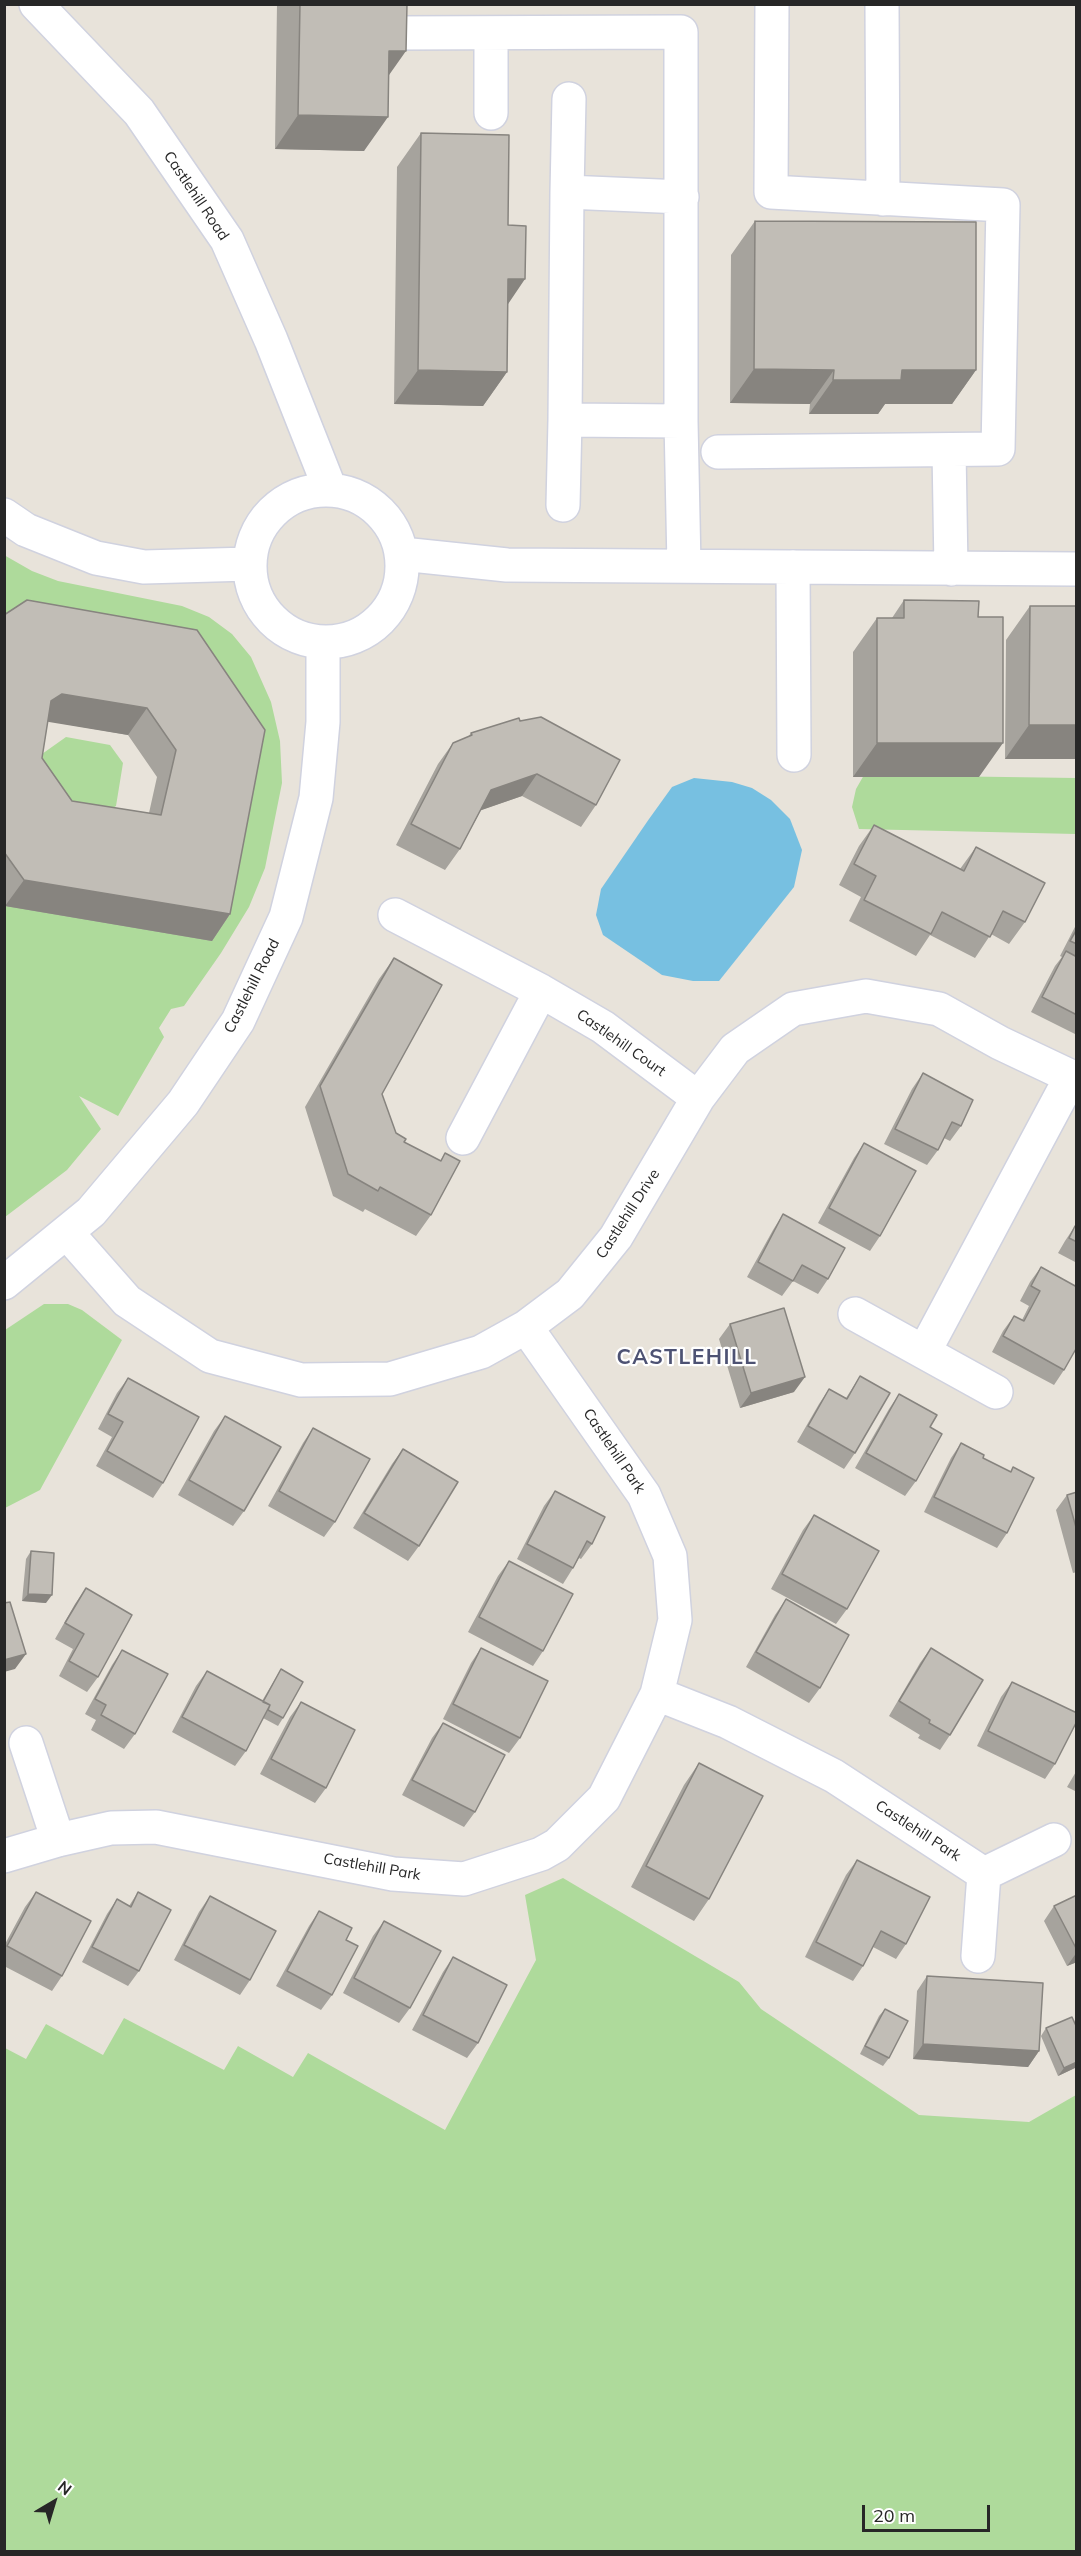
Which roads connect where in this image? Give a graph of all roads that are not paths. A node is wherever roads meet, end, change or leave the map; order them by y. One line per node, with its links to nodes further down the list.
1 (772, 4): 10 (street)
2 (882, 4): 10 (street)
3 (39, 5): 15 (street, Castlehill Road)
4 (394, 33): 5 (street)
5 (491, 33): 7 (street); 9 (street)
6 (569, 99): 8 (street)
7 (491, 113)
8 (567, 192): 9 (street); 11 (street)
9 (682, 197): 12 (street)
10 (883, 199): 13 (street)
11 (565, 420): 12 (street); 16 (street)
12 (681, 421): 20 (street)
13 (949, 450): 14 (street); 22 (street)
14 (718, 452)
15 (330, 489): 18 (street); 19 (street)
16 (562, 505)
17 (4, 515): 19 (street)
18 (402, 554): 20 (street); 24 (street)
19 (249, 564): 24 (street)
20 (684, 566): 21 (street)
21 (793, 567): 22 (street); 25 (street)
22 (951, 568): 23 (street)
23 (1077, 569)
24 (323, 643): 31 (street, Castlehill Road)
25 (794, 755)
26 (395, 915): 27 (street, Castlehill Court)
27 (541, 991): 29 (street, Castlehill Court); 30 (street)
28 (1074, 1078): 29 (street, Castlehill Drive); 35 (street, Castlehill Drive)
29 (698, 1098): 34 (street, Castlehill Drive)
30 (463, 1138)
31 (68, 1234): 32 (street, Castlehill Road); 34 (street, Castlehill Drive)
32 (4, 1283)
33 (855, 1314): 35 (street)
34 (526, 1328): 37 (street, Castlehill Park)
35 (924, 1352): 36 (street)
36 (996, 1392)
37 (657, 1694): 39 (street, Castlehill Park); 42 (street, Castlehill Park)
38 (26, 1743): 39 (street)
39 (58, 1840): 41 (street, Castlehill Park)
40 (1054, 1840): 42 (street)
41 (4, 1856)
42 (984, 1874): 43 (street)
43 (978, 1956)

